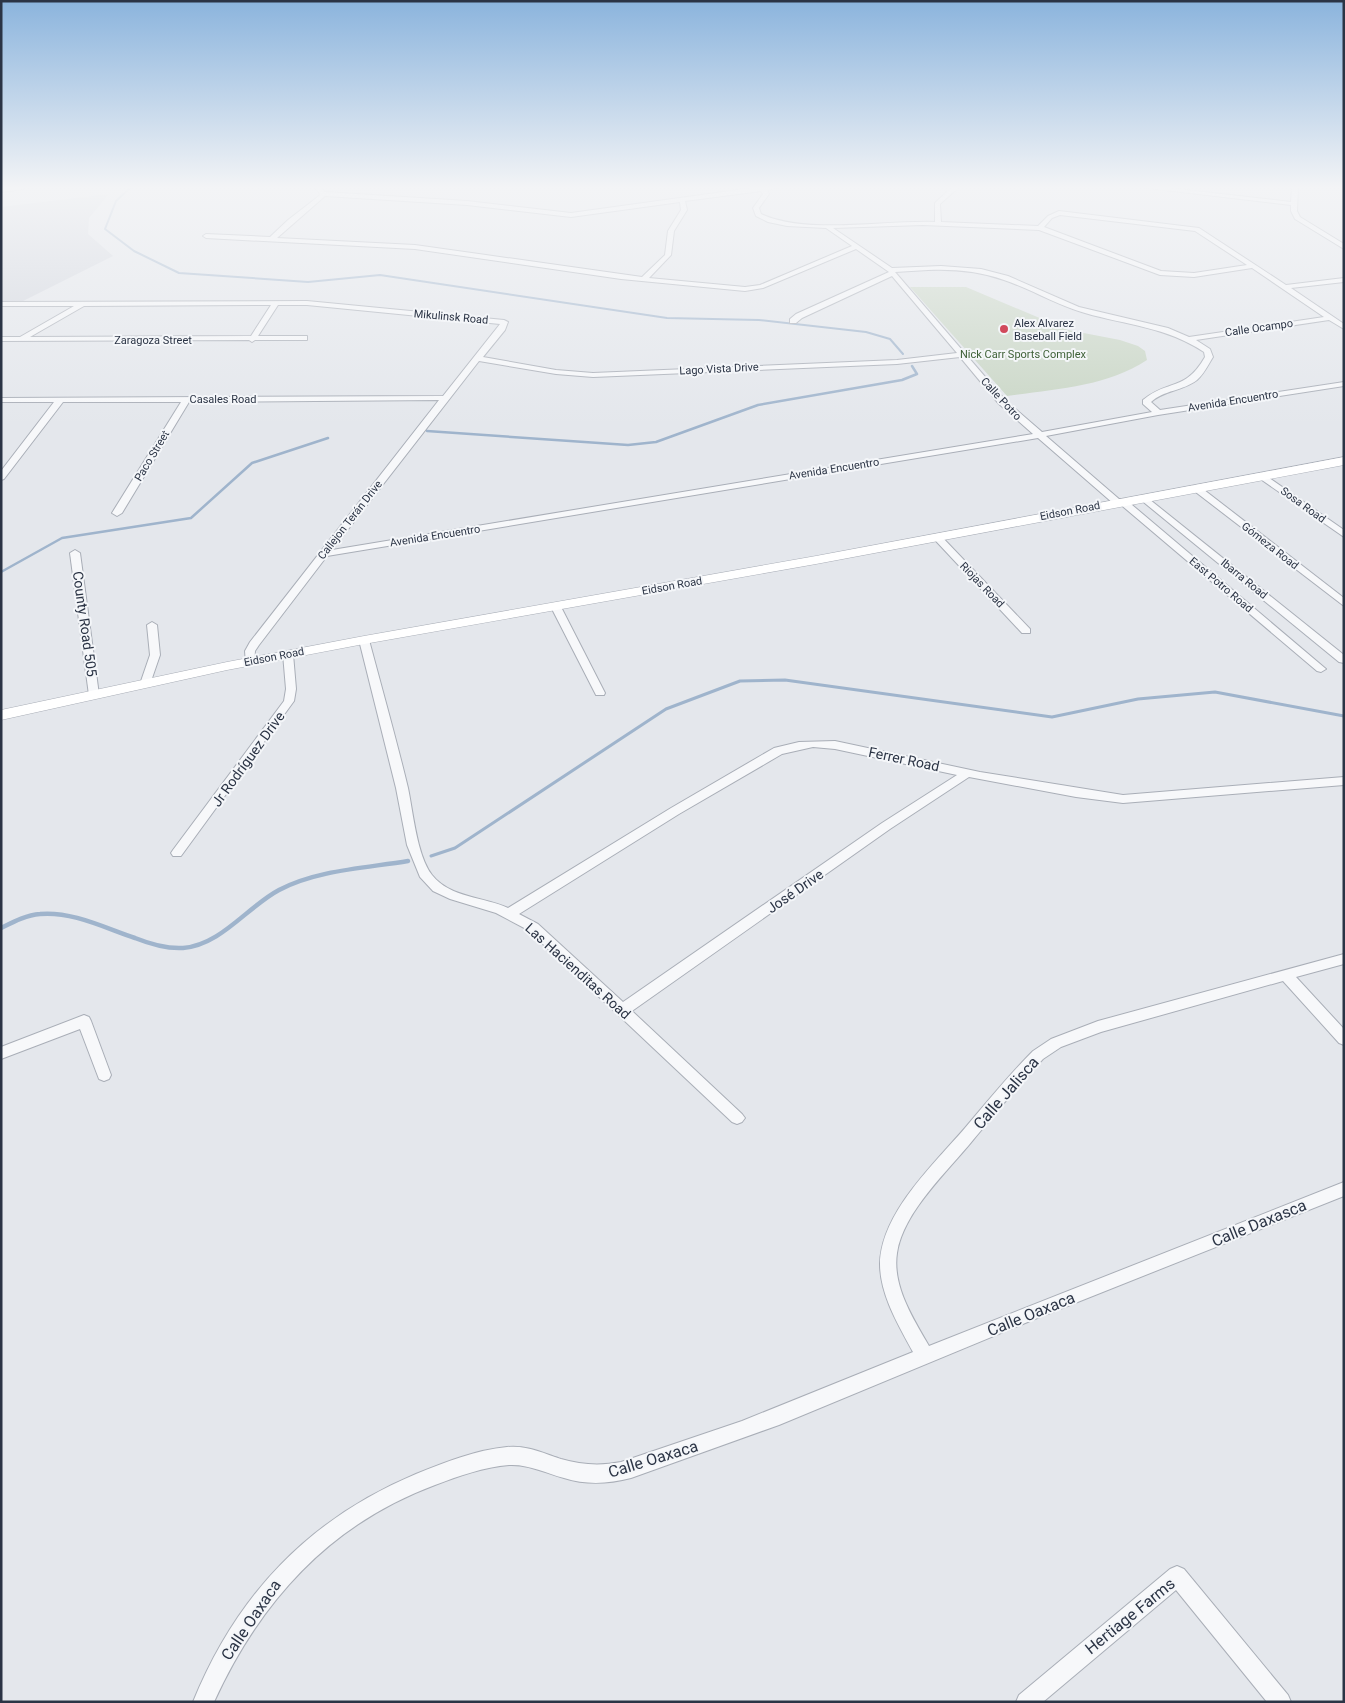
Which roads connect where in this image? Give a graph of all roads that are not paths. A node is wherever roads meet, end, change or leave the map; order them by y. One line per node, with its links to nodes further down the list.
1 (550, 266): 9 (street)
2 (657, 266): 9 (street)
3 (808, 266): 9 (street)
4 (884, 266): 8 (street, Calle Potro)
5 (1143, 266): 6 (street)
6 (1252, 266)
7 (1255, 266): 11 (street)
8 (891, 272): 17 (street); 21 (street); 24 (street, Calle Potro)
9 (644, 280)
10 (1344, 280): 11 (street)
11 (1286, 287): 15 (street)
12 (1, 304): 13 (street, Mikulinsk Road)
13 (82, 304): 14 (street, Mikulinsk Road); 22 (street)
14 (276, 304): 16 (street, Mikulinsk Road); 23 (street)
15 (1330, 318): 18 (street); 21 (street, Calle Ocampo)
16 (504, 322): 25 (street, Callejon Terán Drive)
17 (793, 322)
18 (1344, 327)
19 (304, 338): 23 (street, Zaragoza Street)
20 (1, 339): 22 (street, Zaragoza Street)
21 (1188, 339): 33 (street)
22 (21, 340): 23 (street, Zaragoza Street)
23 (252, 340)
24 (962, 355): 25 (street, Lago Vista Drive); 34 (street, Calle Potro)
25 (478, 358): 29 (street, Callejon Terán Drive)
26 (1344, 384): 27 (street, Avenida Encuentro)
27 (1329, 385): 28 (street); 33 (street, Avenida Encuentro)
28 (1344, 394)
29 (445, 398): 31 (street, Casales Road); 45 (street, Callejon Terán Drive)
30 (61, 399): 31 (street, Casales Road); 32 (street, Casales Road); 37 (street)
31 (187, 399): 41 (street, Paco Street)
32 (1, 400)
33 (1158, 413): 34 (street, Avenida Encuentro)
34 (1037, 435): 40 (street, Calle Potro); 45 (street, Avenida Encuentro)
35 (1343, 461): 36 (street, Eidson Road)
36 (1262, 476): 38 (street, Eidson Road); 42 (street, Sosa Road)
37 (1, 477)
38 (1196, 488): 39 (street, Eidson Road); 46 (street, Gómeza Road)
39 (1144, 498): 40 (street, Eidson Road); 52 (street, Ibarra Road)
40 (1119, 502): 43 (street, Eidson Road); 54 (street, East Potro Road)
41 (117, 513)
42 (1344, 534)
43 (938, 538): 47 (street, Eidson Road); 49 (street, Riojas Road)
44 (75, 553): 57 (street, County Road 505)
45 (324, 554): 53 (street, Callejon Terán Drive)
46 (1344, 604)
47 (556, 607): 50 (street, Eidson Road); 56 (street)
48 (152, 625): 55 (street)
49 (1026, 631)
50 (364, 640): 51 (street, Eidson Road); 62 (street, Las Hacienditas Road)
51 (288, 654): 53 (street, Eidson Road); 61 (street, Jr Rodríguez Drive)
52 (1343, 660)
53 (250, 662): 55 (street, Eidson Road)
54 (1321, 669)
55 (145, 684): 57 (street, Eidson Road)
56 (600, 693)
57 (94, 695): 58 (street, Eidson Road)
58 (1, 715)
59 (968, 773): 60 (street, Ferrer Road); 62 (street, Ferrer Road); 65 (street, José Drive)
60 (1344, 781)
61 (177, 853)
62 (509, 914): 65 (street, Las Hacienditas Road)
63 (1344, 959): 64 (street, Calle Jalisca)
64 (1286, 975): 66 (street); 72 (street, Calle Jalisca)
65 (622, 1010): 69 (street, Las Hacienditas Road)
66 (1344, 1039)
67 (1, 1053): 68 (street)
68 (104, 1075)
69 (737, 1118)
70 (1344, 1189): 71 (street, Calle Daxasca)
71 (1175, 1256): 72 (street, Calle Oaxaca)
72 (925, 1356): 73 (street, Calle Oaxaca)
73 (203, 1702)
74 (1026, 1702): 75 (street, Hertiage Farms)
75 (1281, 1702)

